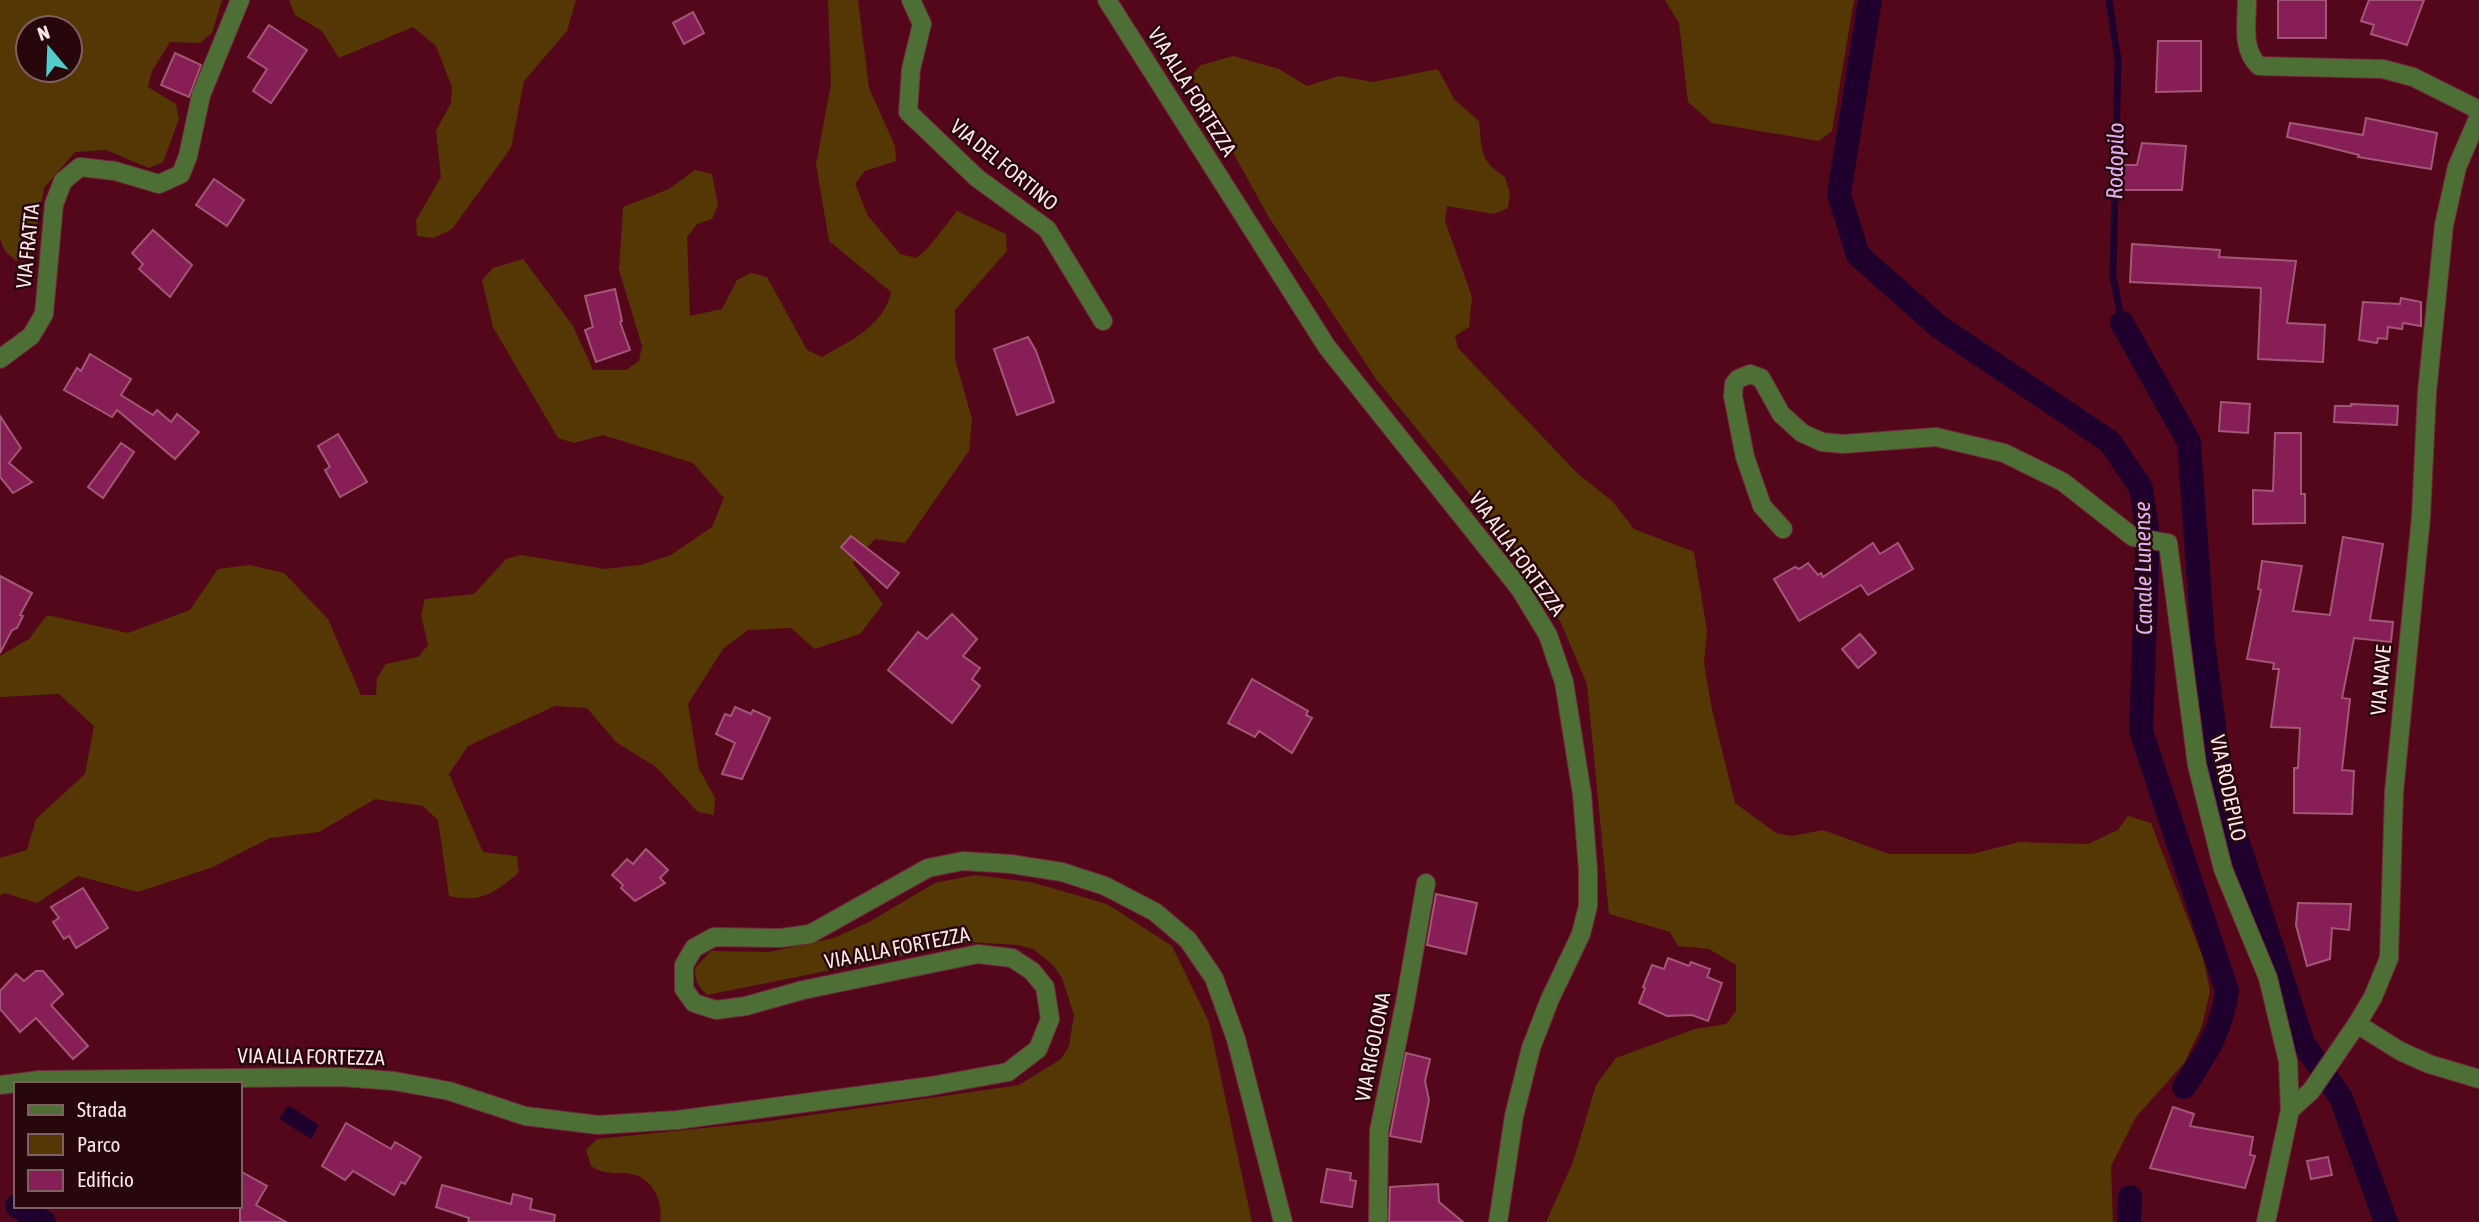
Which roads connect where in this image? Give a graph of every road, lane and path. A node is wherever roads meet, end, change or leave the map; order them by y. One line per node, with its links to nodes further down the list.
1 (240, 0): 8 (street, VIA FRATTA)
2 (911, 0): 7 (street, VIA DEL FORTINO)
3 (1107, 0): 17 (street, VIA ALLA FORTEZZA)
4 (2247, 0): 5 (street)
5 (2479, 110)
6 (2479, 116): 11 (street, VIA NAVE)
7 (1103, 321)
8 (0, 359)
9 (1783, 529): 14 (street, VIA RODEPILO)
10 (1426, 883): 16 (street, VIA RIGOLONA)
11 (2357, 1024): 12 (street); 14 (street, VIA NAVE)
12 (2479, 1079)
13 (20, 1082): 15 (street, VIA ALLA FORTEZZA)
14 (2290, 1110): 18 (street)
15 (1283, 1220)
16 (1378, 1222)
17 (1498, 1222)
18 (2266, 1222)

